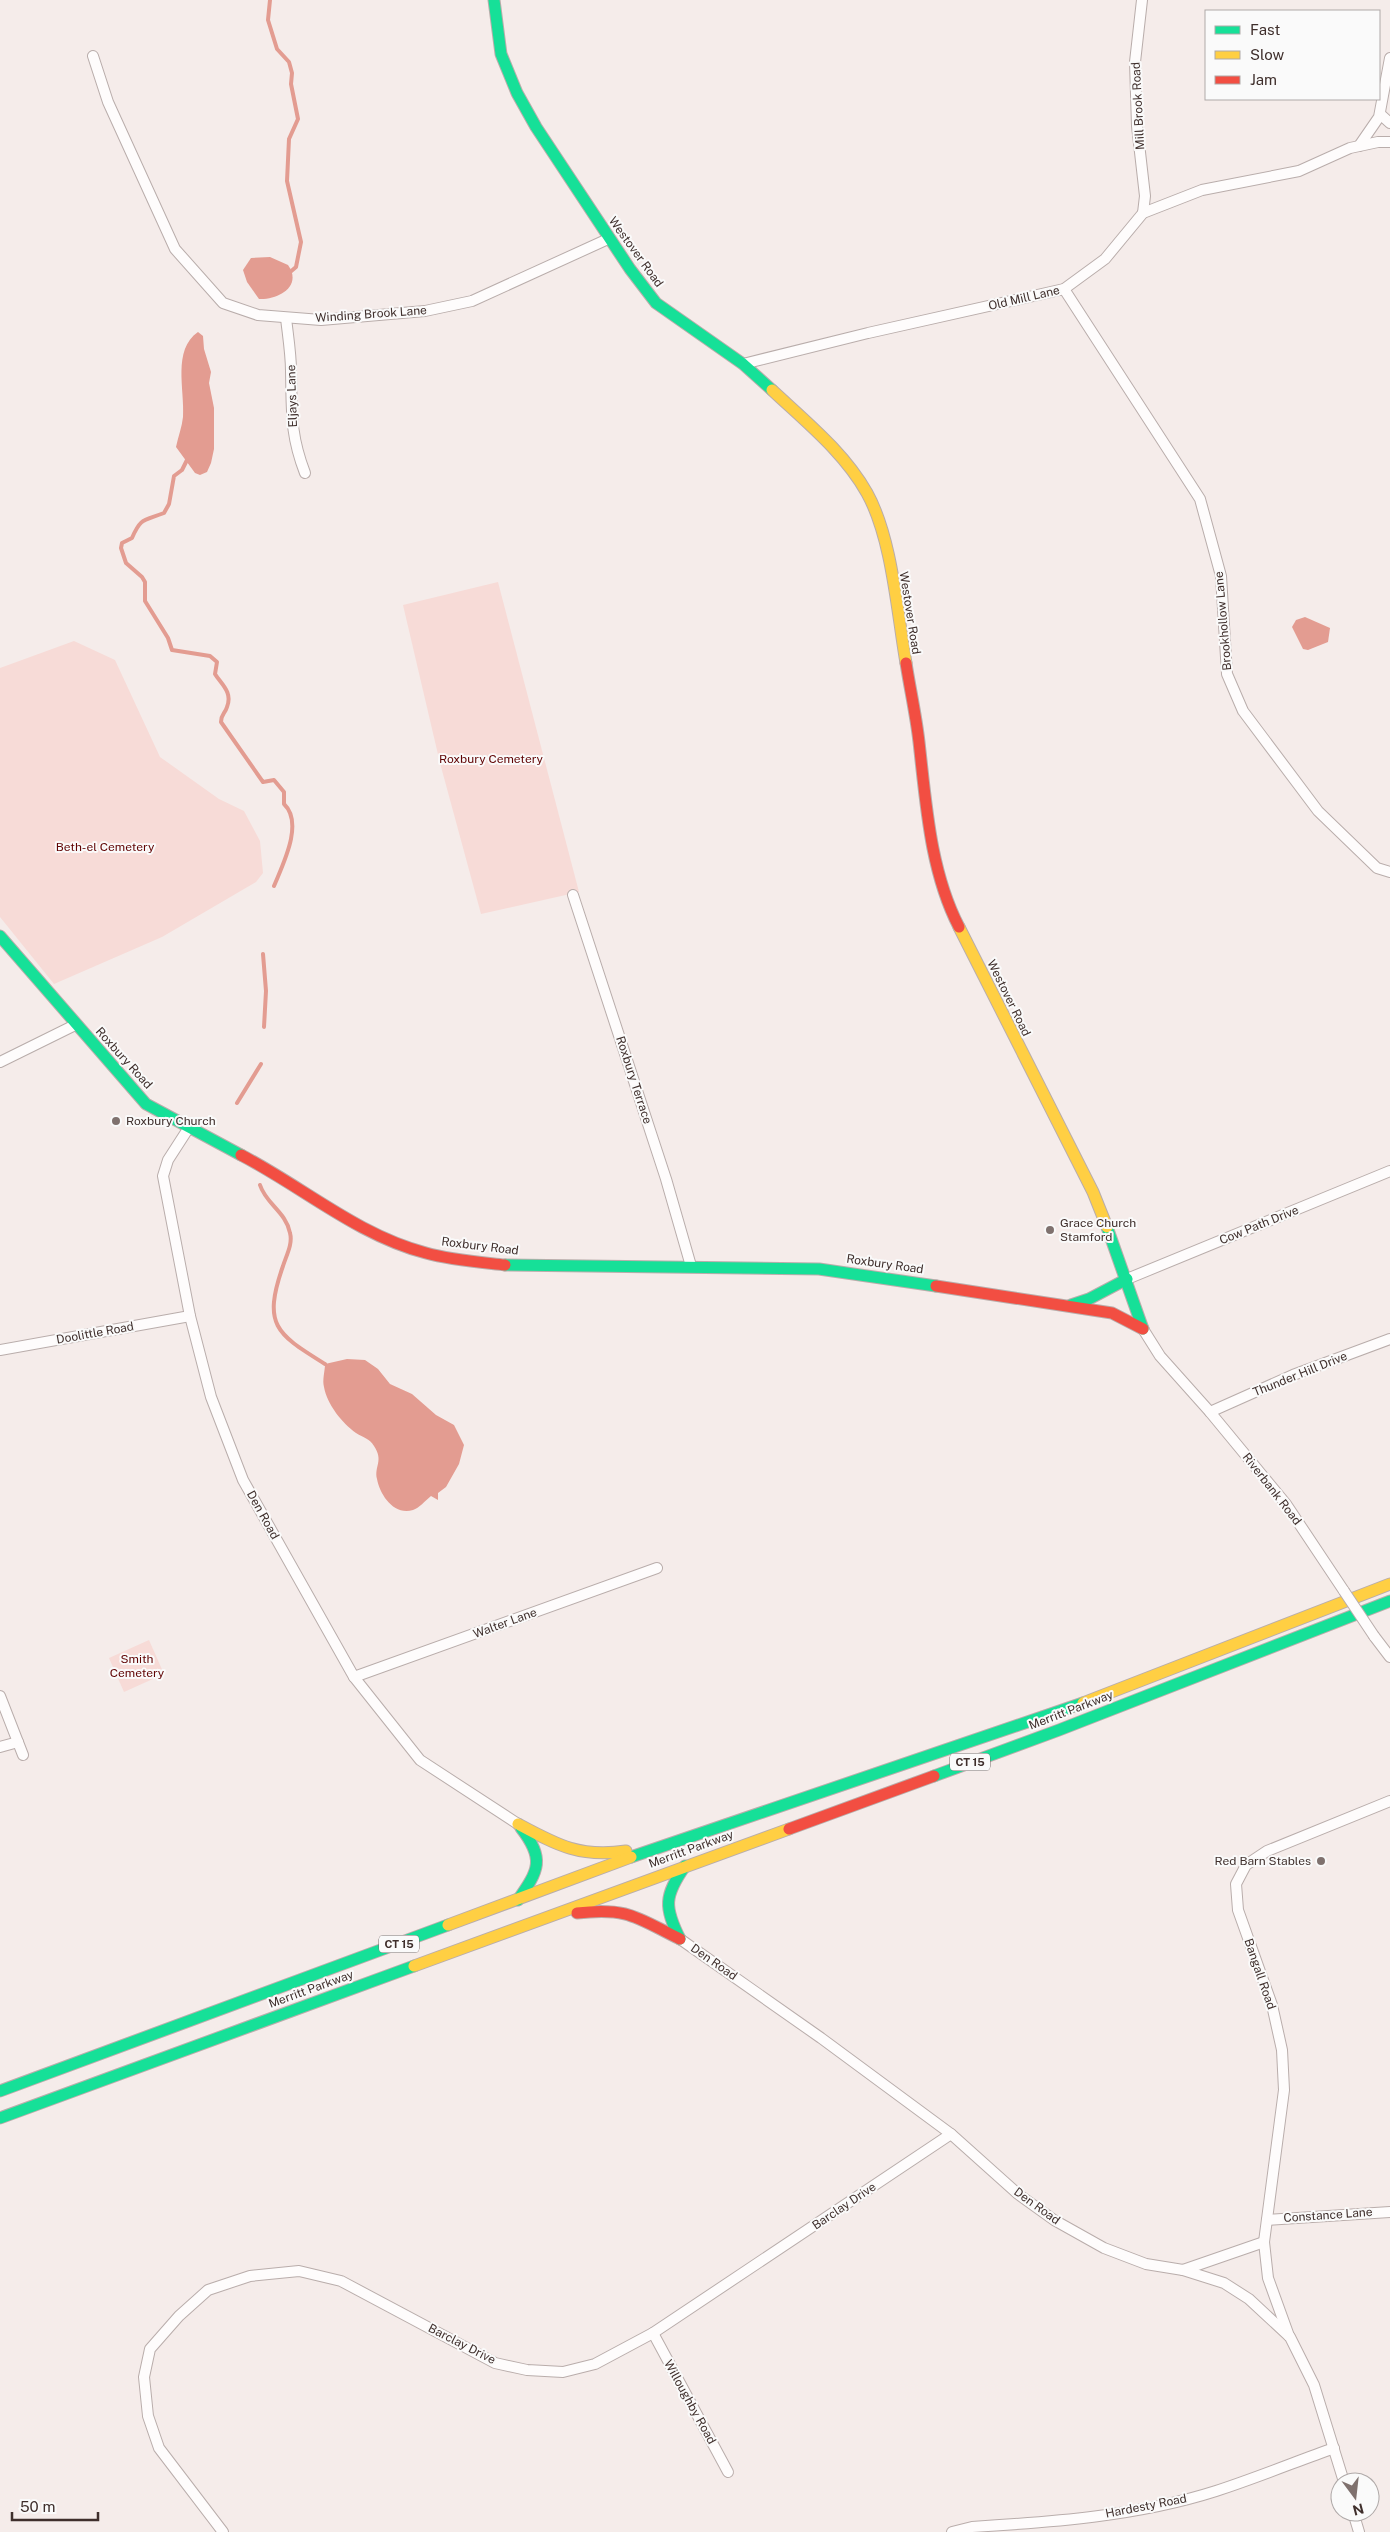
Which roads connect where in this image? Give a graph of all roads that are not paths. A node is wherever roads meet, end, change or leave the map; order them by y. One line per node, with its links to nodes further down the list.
1 (494, 0): 10 (main road, Westover Road)
2 (1142, 0): 9 (street, Mill Brook Road)
3 (94, 56): 12 (street, Winding Brook Lane)
4 (1390, 58): 5 (street)
5 (1380, 114): 6 (street); 8 (street)
6 (1390, 123)
7 (1390, 142): 8 (street, Old Mill Lane)
8 (1360, 146): 9 (street, Old Mill Lane)
9 (1143, 213): 11 (street, Old Mill Lane)
10 (608, 239): 12 (street, Winding Brook Lane); 13 (main road, Westover Road)
11 (1064, 289): 13 (street, Old Mill Lane); 15 (street, Brookhollow Lane)
12 (286, 318): 14 (street, Eljays Lane)
13 (743, 364): 23 (main road, Westover Road)
14 (305, 473)
15 (1390, 872)
16 (573, 895): 22 (street, Roxbury Terrace)
17 (0, 936): 18 (main road, Roxbury Road)
18 (75, 1025): 19 (street); 20 (main road, Roxbury Road)
19 (0, 1062)
20 (188, 1130): 22 (main road, Roxbury Road); 25 (street, Den Road)
21 (1390, 1171): 23 (street, Cow Path Drive)
22 (691, 1266): 24 (main road, Roxbury Road)
23 (1127, 1279): 24 (main road, Roxbury Road); 26 (main road, Westover Road)
24 (1069, 1305): 26 (main road, Roxbury Road)
25 (190, 1316): 28 (street, Doolittle Road); 34 (street, Den Road)
26 (1143, 1329): 29 (street, Riverbank Road)
27 (1390, 1340): 29 (street, Thunder Hill Drive)
28 (0, 1350)
29 (1210, 1412): 33 (street, Riverbank Road, bridge)
30 (657, 1568): 34 (street, Walter Lane)
31 (1390, 1584): 41 (main road, Merritt Parkway / CT 15)
32 (1390, 1601): 42 (main road, Merritt Parkway / CT 15)
33 (1390, 1658)
34 (354, 1678): 40 (street, Den Road)
35 (0, 1696): 36 (street)
36 (18, 1742): 37 (street); 38 (street)
37 (0, 1748)
38 (23, 1755)
39 (1390, 1801): 50 (street, Bangall Road)
40 (518, 1824): 41 (main road); 43 (main road)
41 (669, 1843): 43 (main road, Merritt Parkway / CT 15)
42 (685, 1866): 44 (main road, Merritt Parkway / CT 15); 45 (main road)
43 (518, 1900): 46 (main road, Merritt Parkway / CT 15)
44 (548, 1917): 45 (main road); 47 (main road, Merritt Parkway / CT 15)
45 (680, 1938): 48 (street, Den Road)
46 (0, 2091)
47 (0, 2118)
48 (951, 2134): 52 (street, Den Road); 53 (street, Barclay Drive)
49 (1390, 2212): 50 (street, Constance Lane)
50 (1267, 2220): 51 (street, Bangall Road)
51 (1264, 2242): 52 (street); 54 (street, Bangall Road)
52 (1183, 2270): 54 (street, Den Road)
53 (652, 2333): 56 (street, Willoughby Road); 59 (street, Barclay Drive)
54 (1290, 2337): 55 (street, Den Road)
55 (1334, 2448): 57 (street, Den Road); 58 (street, Hardesty Road)
56 (728, 2472)
57 (1341, 2472)
58 (1040, 2527): 60 (street, Hardesty Road)
59 (223, 2532)
60 (952, 2532)

